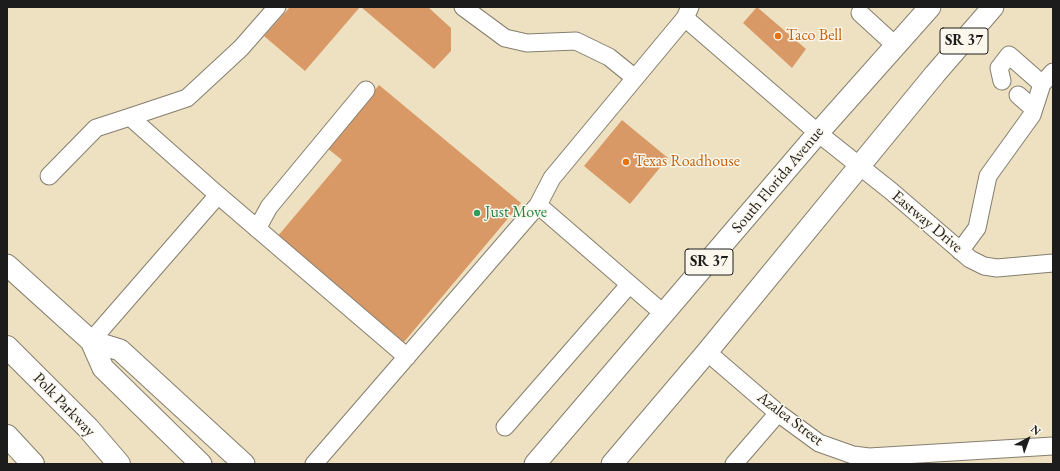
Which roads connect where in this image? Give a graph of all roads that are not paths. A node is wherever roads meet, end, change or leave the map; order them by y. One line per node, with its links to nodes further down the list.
1 (277, 7): 14 (street)
2 (463, 7): 8 (street)
3 (930, 7): 7 (main road, South Florida Avenue / SR 37)
4 (993, 7): 16 (main road, SR 37)
5 (687, 13): 8 (street); 15 (street, Eastway Drive)
6 (860, 13): 7 (street)
7 (896, 46): 15 (main road, South Florida Avenue / SR 37)
8 (635, 78): 19 (street)
9 (1048, 78): 10 (street); 13 (street)
10 (1002, 80)
11 (366, 90): 20 (street)
12 (1018, 95): 13 (street)
13 (1034, 109): 21 (street)
14 (130, 117): 17 (street); 18 (street)
15 (818, 133): 16 (street, Eastway Drive); 25 (main road, South Florida Avenue / SR 37)
16 (860, 167): 21 (street, Eastway Drive); 28 (main road, SR 37)
17 (49, 176)
18 (218, 195): 20 (street); 26 (street)
19 (538, 205): 24 (street); 29 (street)
20 (257, 229): 29 (street)
21 (960, 251): 22 (street, Eastway Drive)
22 (1053, 263)
23 (7, 265): 26 (main road)
24 (629, 285): 25 (street); 31 (street)
25 (664, 314): 39 (main road, South Florida Avenue / SR 37)
26 (91, 341): 36 (main road); 37 (main road)
27 (7, 347): 35 (highway, Polk Parkway)
28 (707, 352): 30 (street, Azalea Street); 40 (main road, SR 37)
29 (407, 357): 38 (street)
30 (778, 413): 33 (street, Azalea Street); 41 (street)
31 (505, 427)
32 (7, 436): 34 (highway)
33 (1053, 446)
34 (33, 464)
35 (119, 464)
36 (201, 464)
37 (244, 464)
38 (314, 464)
39 (535, 464)
40 (612, 464)
41 (734, 464)

